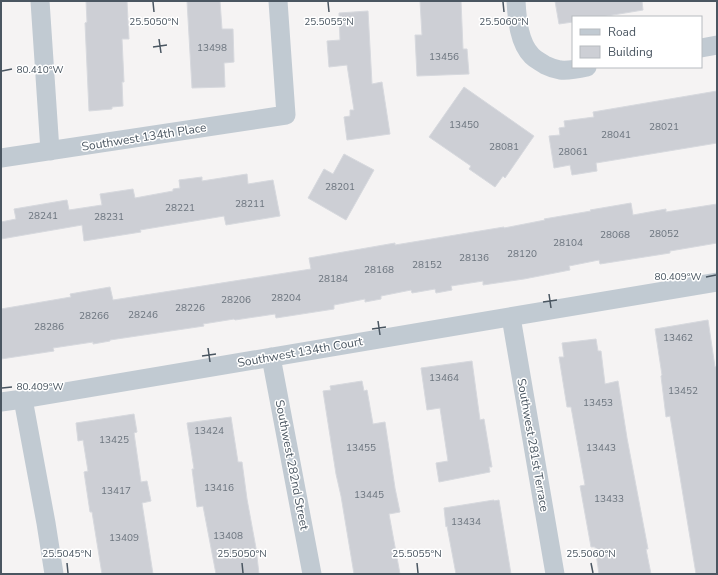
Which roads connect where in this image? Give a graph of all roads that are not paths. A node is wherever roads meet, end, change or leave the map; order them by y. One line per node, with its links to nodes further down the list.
1 (40, 1): 7 (street)
2 (278, 1): 7 (street, Southwest 134th Place)
3 (516, 1): 6 (street)
4 (717, 45): 5 (street)
5 (702, 48)
6 (581, 68)
7 (50, 151): 8 (street, Southwest 134th Place)
8 (1, 158)
9 (717, 282): 10 (street, Southwest 134th Court)
10 (512, 317): 11 (street, Southwest 134th Court); 16 (street, Southwest 281st Terrace)
11 (271, 357): 12 (street, Southwest 134th Court); 15 (street, Southwest 282nd Street)
12 (23, 399): 13 (street, Southwest 134th Court); 14 (street)
13 (1, 402)
14 (54, 574)
15 (312, 574)
16 (555, 574)

